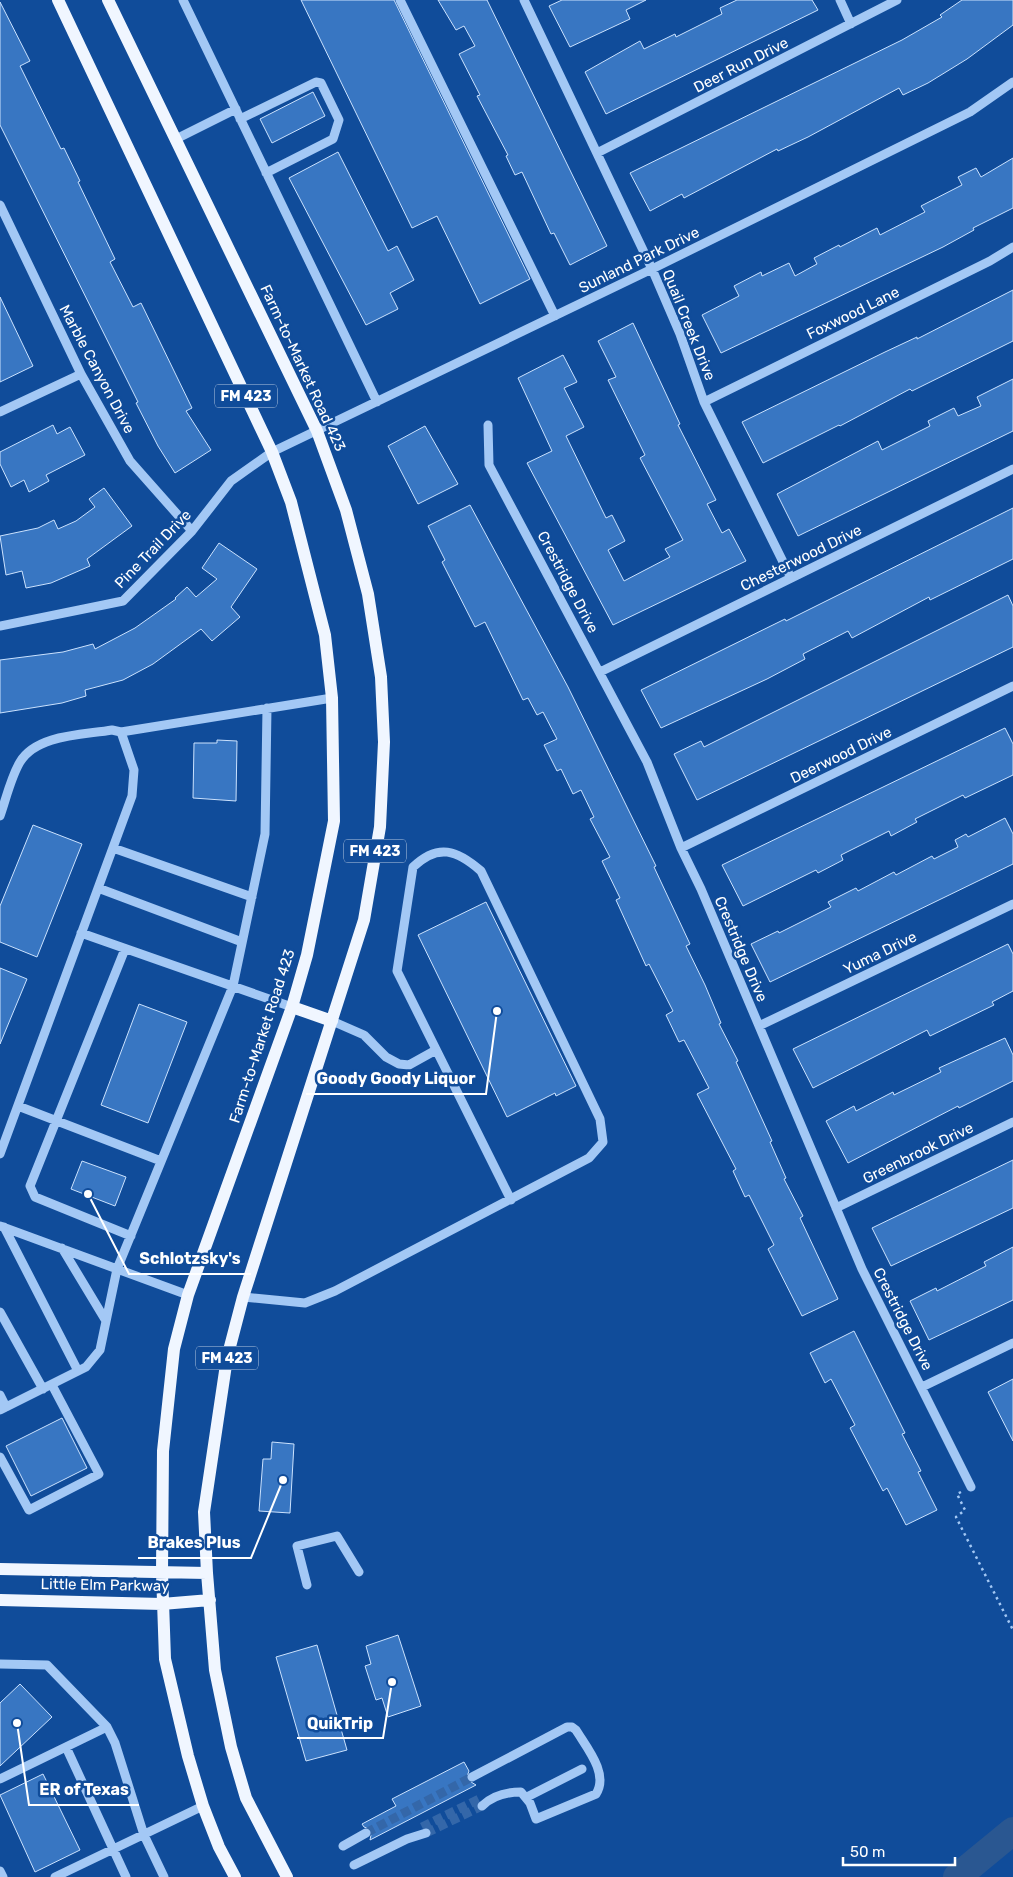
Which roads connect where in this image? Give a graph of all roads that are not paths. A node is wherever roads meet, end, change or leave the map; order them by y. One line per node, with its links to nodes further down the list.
1 (58, 0): 25 (main road, Farm-to-Market Road 423 / FM 423)
2 (108, 0): 12 (main road, Farm-to-Market Road 423 / FM 423)
3 (183, 0): 10 (street)
4 (400, 0): 18 (street)
5 (524, 0): 13 (street, Quail Creek Drive)
6 (840, 0): 8 (street)
7 (897, 0): 8 (street, Deer Run Drive)
8 (852, 24): 13 (street, Deer Run Drive)
9 (1013, 82): 17 (street, Sunland Park Drive)
10 (236, 109): 11 (street); 12 (street)
11 (240, 119): 14 (street); 14 (street)
12 (176, 139): 24 (main road, Farm-to-Market Road 423 / FM 423)
13 (597, 153): 17 (street, Quail Creek Drive)
14 (266, 173): 20 (street)
15 (0, 205): 19 (street, Marble Canyon Drive)
16 (1013, 247): 21 (street, Foxwood Lane)
17 (652, 270): 18 (street, Sunland Park Drive); 21 (street, Quail Creek Drive)
18 (555, 316): 20 (street, Sunland Park Drive)
19 (81, 374): 22 (street); 27 (street, Marble Canyon Drive)
20 (377, 402): 24 (street, Sunland Park Drive)
21 (704, 402): 28 (street, Quail Creek Drive)
22 (0, 412)
23 (488, 425): 30 (street, Crestridge Drive)
24 (317, 430): 25 (street, Sunland Park Drive); 46 (main road, Farm-to-Market Road 423 / FM 423)
25 (272, 452): 27 (street, Pine Trail Drive); 32 (main road, Farm-to-Market Road 423 / FM 423)
26 (1013, 469): 28 (street, Chesterwood Drive)
27 (192, 530): 29 (street, Pine Trail Drive)
28 (792, 578): 30 (street, Chesterwood Drive)
29 (0, 626)
30 (600, 672): 37 (street, Crestridge Drive)
31 (1013, 686): 37 (street, Deerwood Drive)
32 (332, 698): 33 (street); 45 (main road, Farm-to-Market Road 423 / FM 423)
33 (267, 708): 34 (street); 39 (street)
34 (121, 732): 35 (street); 36 (street)
35 (0, 816)
36 (112, 848): 38 (street); 39 (street)
37 (681, 848): 47 (street, Crestridge Drive)
38 (98, 888): 41 (street); 42 (street)
39 (252, 897): 42 (street)
40 (1013, 904): 47 (street, Yuma Drive)
41 (81, 933): 43 (street); 49 (street)
42 (242, 942): 44 (street)
43 (125, 949): 44 (street); 50 (street)
44 (233, 986): 45 (street); 53 (street)
45 (292, 1007): 46 (main road); 60 (main road, Farm-to-Market Road 423 / FM 423)
46 (332, 1020): 48 (street); 61 (main road, Farm-to-Market Road 423 / FM 423)
47 (759, 1026): 55 (street, Crestridge Drive)
48 (436, 1050): 54 (street); 54 (street)
49 (18, 1106): 50 (street); 52 (street)
50 (55, 1121): 53 (street); 57 (street)
51 (1013, 1122): 55 (street, Greenbrook Drive)
52 (0, 1154)
53 (161, 1162): 57 (street)
54 (511, 1200): 61 (street)
55 (836, 1208): 67 (street, Crestridge Drive)
56 (2, 1226): 58 (street); 65 (street)
57 (131, 1236): 59 (street)
58 (62, 1248): 59 (street); 63 (street)
59 (117, 1268): 60 (street); 63 (street)
60 (188, 1295): 75 (main road, Farm-to-Market Road 423 / FM 423)
61 (243, 1297): 76 (main road, Farm-to-Market Road 423 / FM 423)
62 (0, 1312): 68 (street)
63 (106, 1321): 65 (street)
64 (1013, 1343): 67 (street)
65 (78, 1371): 66 (street)
66 (52, 1385): 68 (street); 71 (street)
67 (922, 1387): 72 (street, Crestridge Drive)
68 (43, 1389): 70 (street)
69 (0, 1395): 70 (street)
70 (3, 1409)
71 (0, 1457)
72 (971, 1487)
73 (0, 1569): 75 (main road, Little Elm Parkway)
74 (359, 1572): 77 (street)
75 (162, 1573): 76 (main road, Little Elm Parkway); 80 (main road, Farm-to-Market Road 423 / FM 423)
76 (207, 1573): 79 (main road, Farm-to-Market Road 423 / FM 423)
77 (307, 1585)
78 (0, 1600): 80 (main road, Little Elm Parkway)
79 (210, 1600): 80 (main road, Little Elm Parkway); 102 (main road, Farm-to-Market Road 423 / FM 423)
80 (162, 1604): 89 (main road, Farm-to-Market Road 423 / FM 423)
81 (0, 1664): 82 (street)
82 (107, 1727): 83 (street); 92 (street)
83 (66, 1747): 86 (street); 94 (street)
84 (582, 1769): 87 (street)
85 (472, 1777): 87 (street)
86 (0, 1779)
87 (527, 1797): 88 (street)
88 (480, 1802)
89 (203, 1806): 92 (street); 101 (main road, Farm-to-Market Road 423 / FM 423)
90 (424, 1830): 95 (street)
91 (366, 1833): 93 (street)
92 (144, 1835): 94 (street); 100 (street)
93 (343, 1846)
94 (114, 1849): 98 (street); 99 (street)
95 (354, 1865)
96 (0, 1871): 97 (street)
97 (3, 1877)
98 (55, 1877)
99 (126, 1877)
100 (164, 1877)
101 (235, 1877)
102 (286, 1877)

